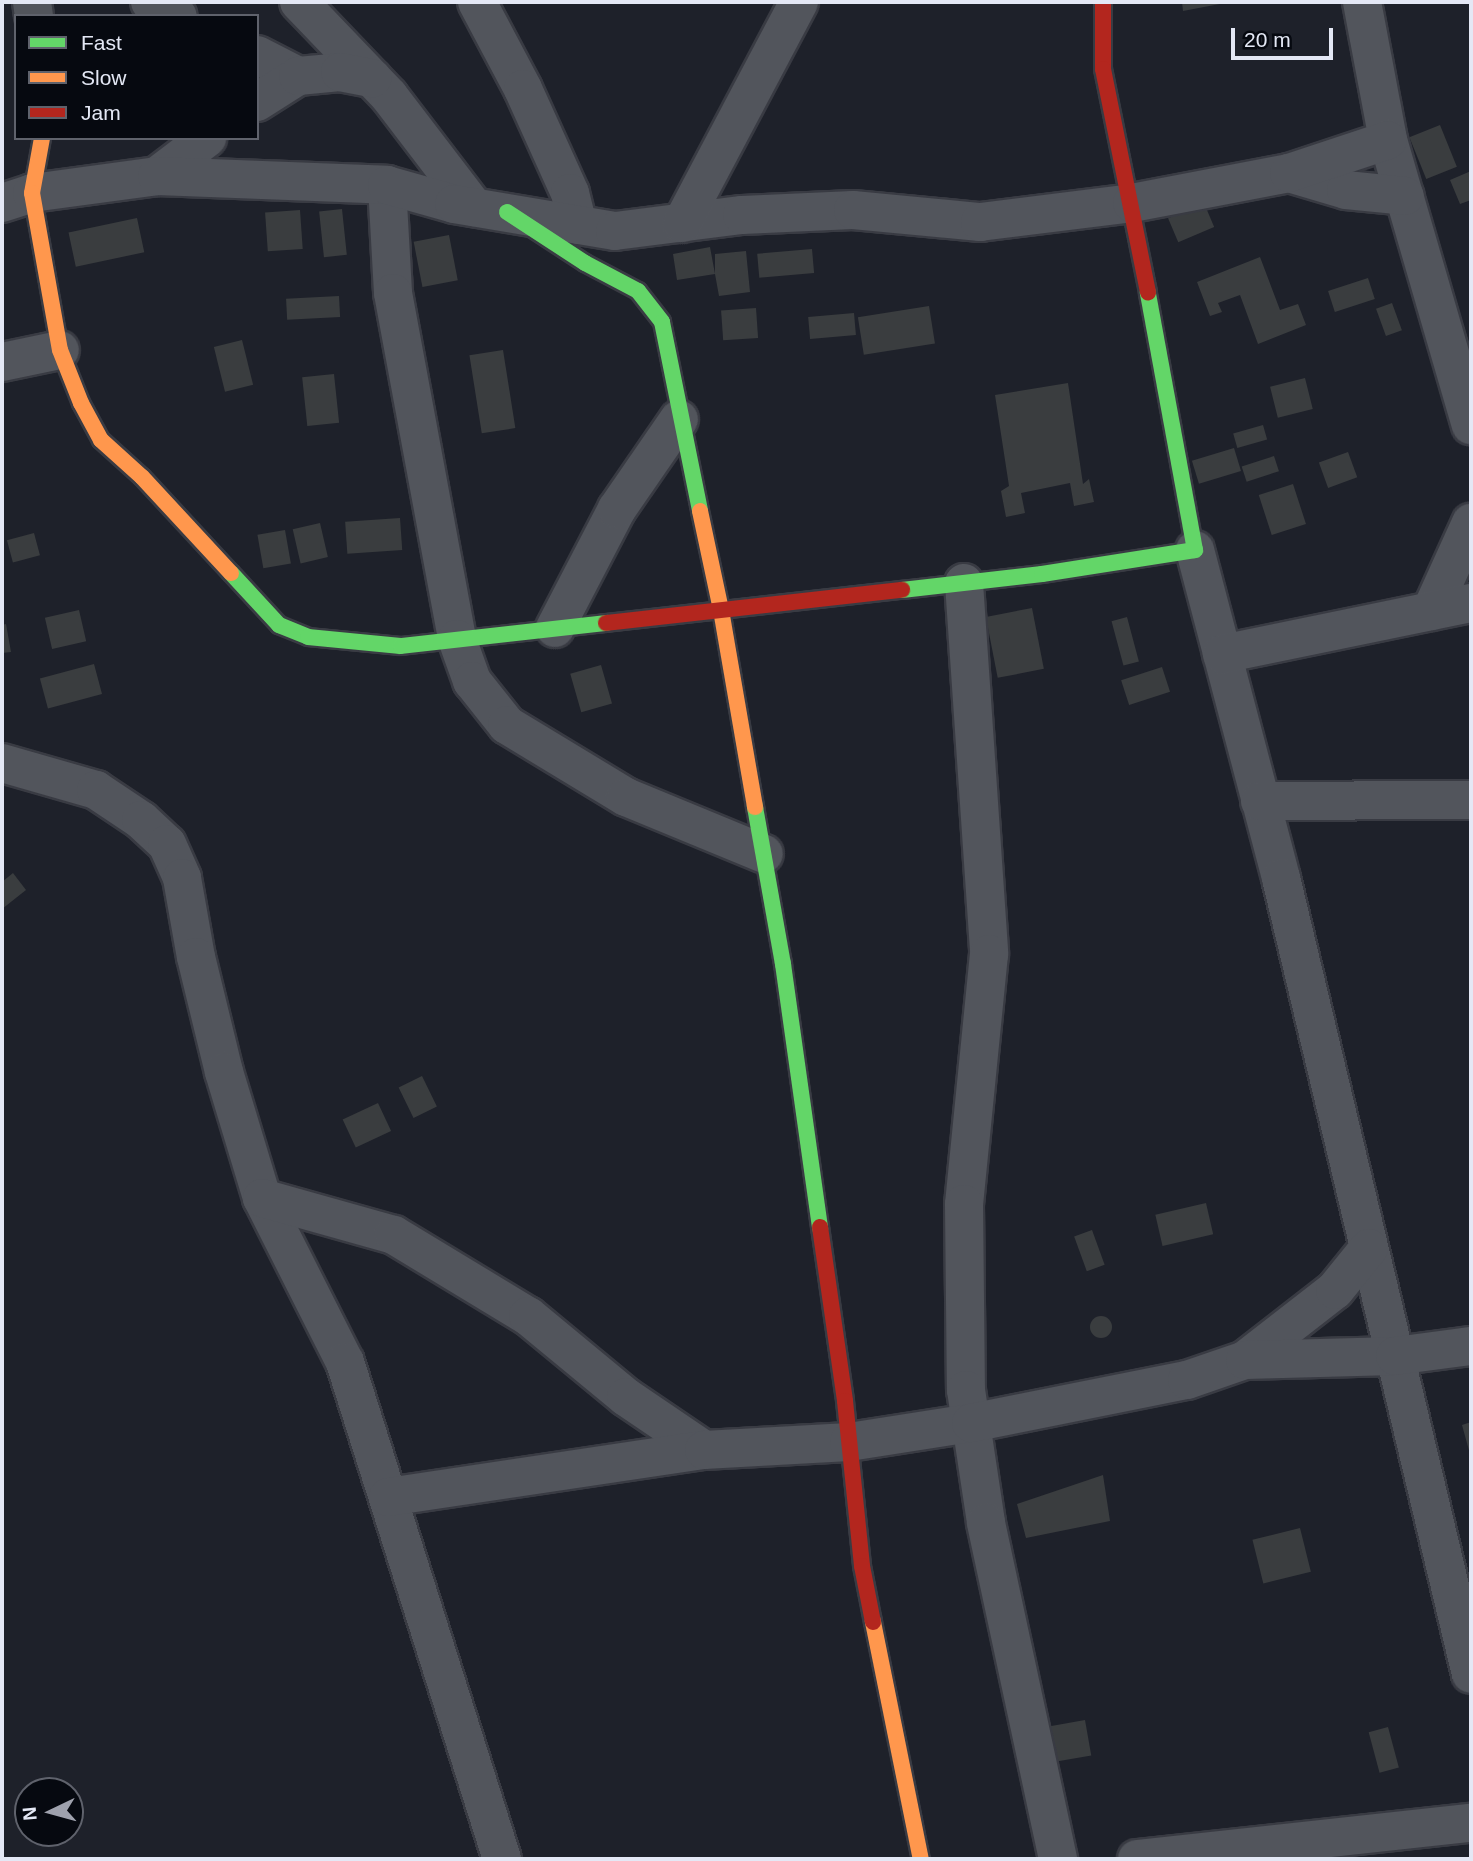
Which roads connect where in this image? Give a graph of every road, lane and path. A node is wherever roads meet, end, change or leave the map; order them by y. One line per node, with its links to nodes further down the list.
1 (150, 2): 7 (street)
2 (299, 2): 10 (street)
3 (477, 2): 23 (street)
4 (799, 2): 22 (street)
5 (1103, 2): 20 (street)
6 (1363, 2): 14 (street)
7 (174, 14)
8 (259, 56): 9 (street)
9 (298, 76): 10 (street); 11 (street)
10 (372, 78): 21 (street)
11 (259, 101)
12 (41, 140): 19 (street)
13 (204, 140): 16 (street)
14 (1388, 140): 15 (street); 18 (street)
15 (1289, 173): 18 (street); 20 (street)
16 (157, 176): 17 (street); 19 (street)
17 (387, 185): 21 (street); 35 (street)
18 (1405, 196): 27 (street)
19 (17, 198): 24 (street)
20 (1132, 203): 22 (street); 29 (street)
21 (490, 210): 23 (street); 26 (street)
22 (682, 223): 23 (street)
23 (578, 225)
24 (60, 349): 25 (street); 35 (street)
25 (2, 362)
26 (679, 419): 32 (street); 34 (street)
27 (1471, 425)
28 (1471, 523): 33 (street)
29 (1195, 550): 30 (street); 36 (street)
30 (964, 583): 32 (street); 46 (street)
31 (1471, 603): 33 (street)
32 (720, 610): 34 (street); 40 (street)
33 (1431, 611): 36 (street)
34 (555, 628): 35 (street)
35 (457, 639): 40 (street)
36 (1222, 654): 39 (street)
37 (2, 763): 41 (street)
38 (1471, 800): 39 (street)
39 (1260, 801): 42 (street)
40 (764, 854): 47 (street)
41 (262, 1198): 48 (street); 49 (street)
42 (1369, 1248): 44 (street); 45 (street)
43 (1471, 1346): 44 (street)
44 (1395, 1356): 45 (street); 50 (street)
45 (1245, 1360): 46 (street)
46 (971, 1423): 47 (street); 54 (street)
47 (849, 1442): 48 (street); 53 (street)
48 (704, 1450): 49 (street)
49 (388, 1497): 52 (street)
50 (1471, 1674)
51 (1471, 1823): 55 (street)
52 (502, 1859)
53 (921, 1859)
54 (1058, 1859)
55 (1137, 1859)

